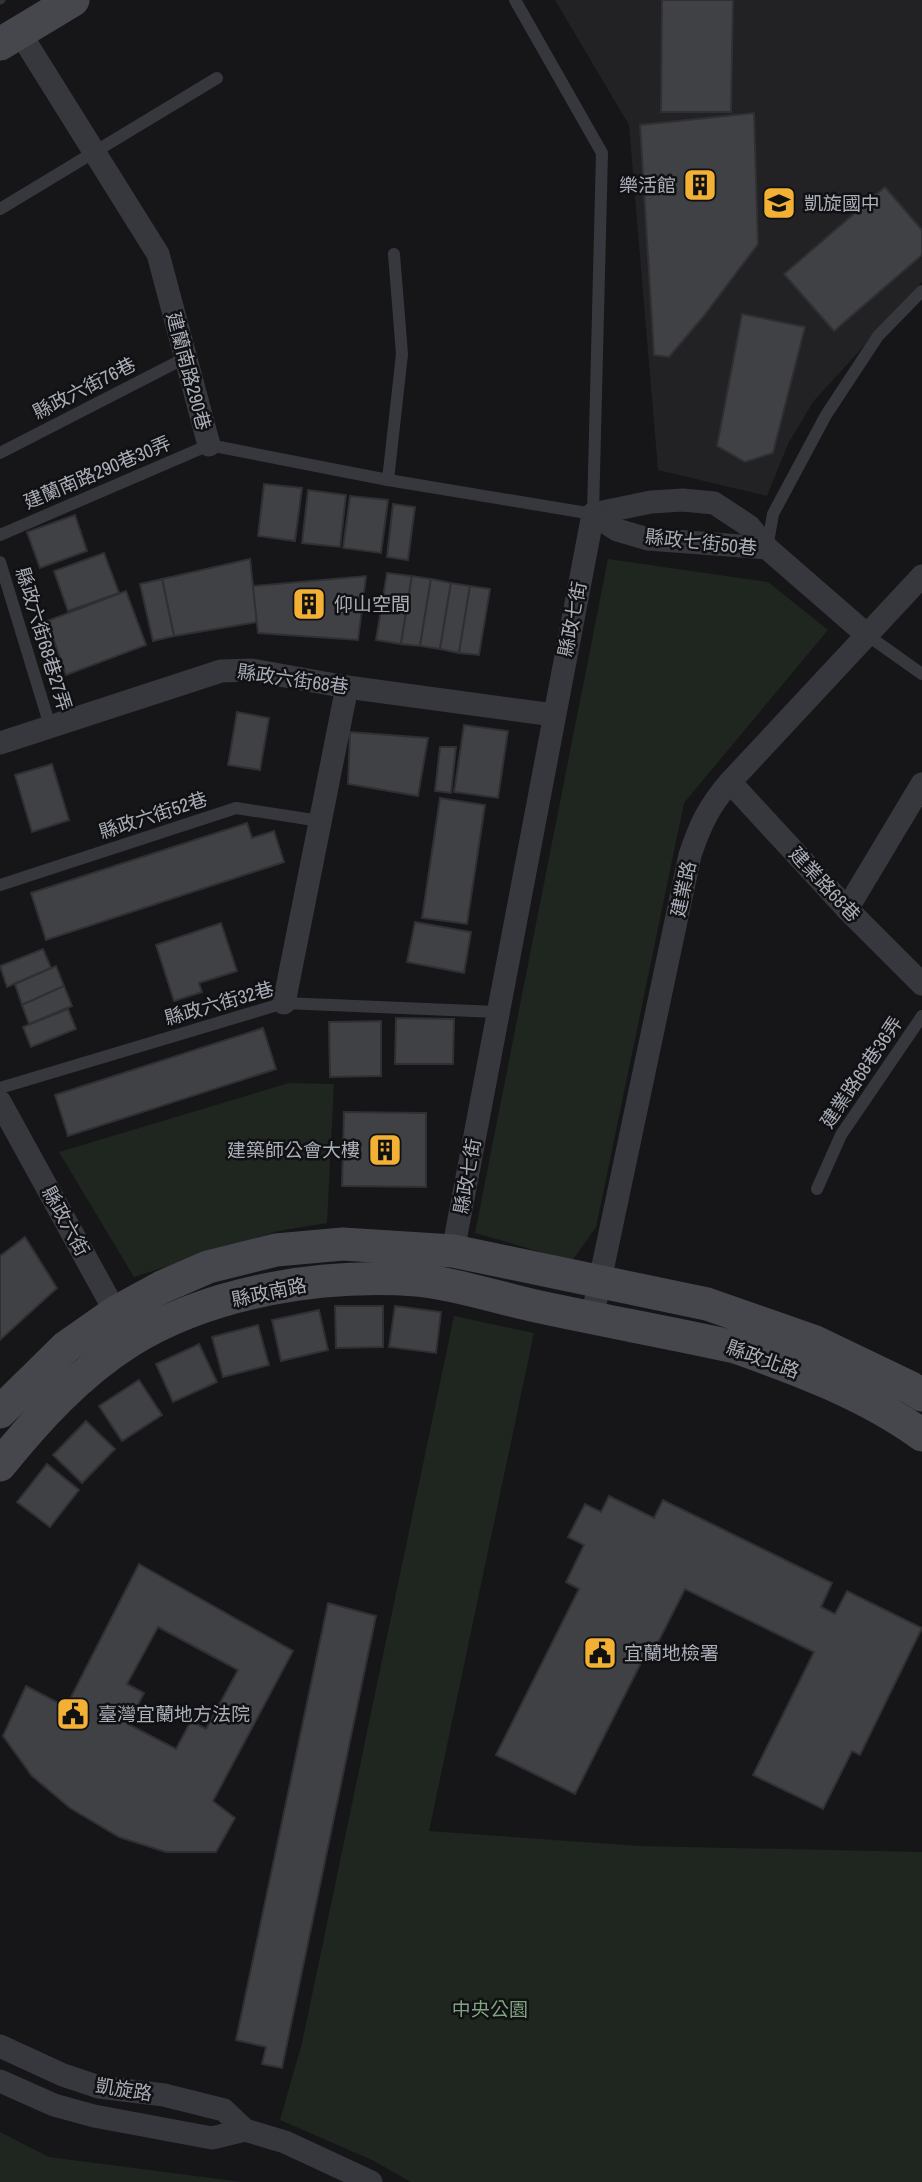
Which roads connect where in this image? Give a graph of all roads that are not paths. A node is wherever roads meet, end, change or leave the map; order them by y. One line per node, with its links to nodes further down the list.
1 (73, 0): 3 (street)
2 (515, 0): 13 (lane, 縣政七街)
3 (10, 38): 5 (street, 建蘭南路290巷)
4 (217, 78): 5 (lane)
5 (95, 151): 6 (lane); 9 (street, 建蘭南路290巷)
6 (0, 209)
7 (394, 254): 12 (lane)
8 (922, 291): 15 (lane)
9 (185, 358): 10 (street, 建蘭南路290巷); 11 (lane, 縣政六街76巷)
10 (209, 445): 12 (lane, 建蘭南路290巷); 14 (lane, 建蘭南路290巷30弄)
11 (0, 453)
12 (388, 480): 13 (lane, 建蘭南路290巷)
13 (593, 514): 15 (street, 縣政七街50巷); 15 (street); 21 (street, 縣政七街)
14 (0, 535)
15 (767, 548): 18 (street, 縣政七街50巷)
16 (0, 562): 22 (lane, 縣政六街68巷27弄)
17 (922, 576): 18 (street, 建業路)
18 (867, 635): 19 (lane); 24 (street, 建業路)
19 (922, 674)
20 (347, 687): 21 (street, 縣政六街68巷); 22 (street, 縣政六街68巷); 26 (street)
21 (554, 715): 31 (street, 縣政七街)
22 (50, 726): 23 (street, 縣政六街68巷)
23 (0, 743)
24 (730, 782): 28 (street, 建業路68巷); 37 (street, 建業路)
25 (922, 784): 28 (street)
26 (320, 821): 27 (lane, 縣政六街52巷); 30 (street)
27 (0, 885)
28 (847, 909): 29 (street, 建業路68巷)
29 (922, 984)
30 (284, 1003): 31 (lane, 縣政六街32巷); 33 (lane, 縣政六街32巷)
31 (497, 1012): 36 (street, 縣政七街)
32 (922, 1016): 35 (lane, 建業路68巷36弄)
33 (0, 1088)
34 (0, 1102): 39 (street, 縣政六街)
35 (817, 1189)
36 (453, 1251): 37 (street, 縣政南路); 39 (street, 縣政南路)
37 (600, 1280): 38 (street, 建業路); 40 (street, 縣政北路)
38 (592, 1318): 39 (street, 縣政南路); 40 (street, 縣政北路)
39 (123, 1327): 41 (street, 縣政南路); 43 (street, 縣政南路)
40 (908, 1397): 42 (street, 縣政北路)
41 (0, 1412)
42 (922, 1436)
43 (0, 1465)
44 (0, 2046): 46 (street, 凱旋路)
45 (0, 2081): 46 (street, 凱旋路)
46 (245, 2130): 47 (street, 凱旋路)
47 (371, 2182)

